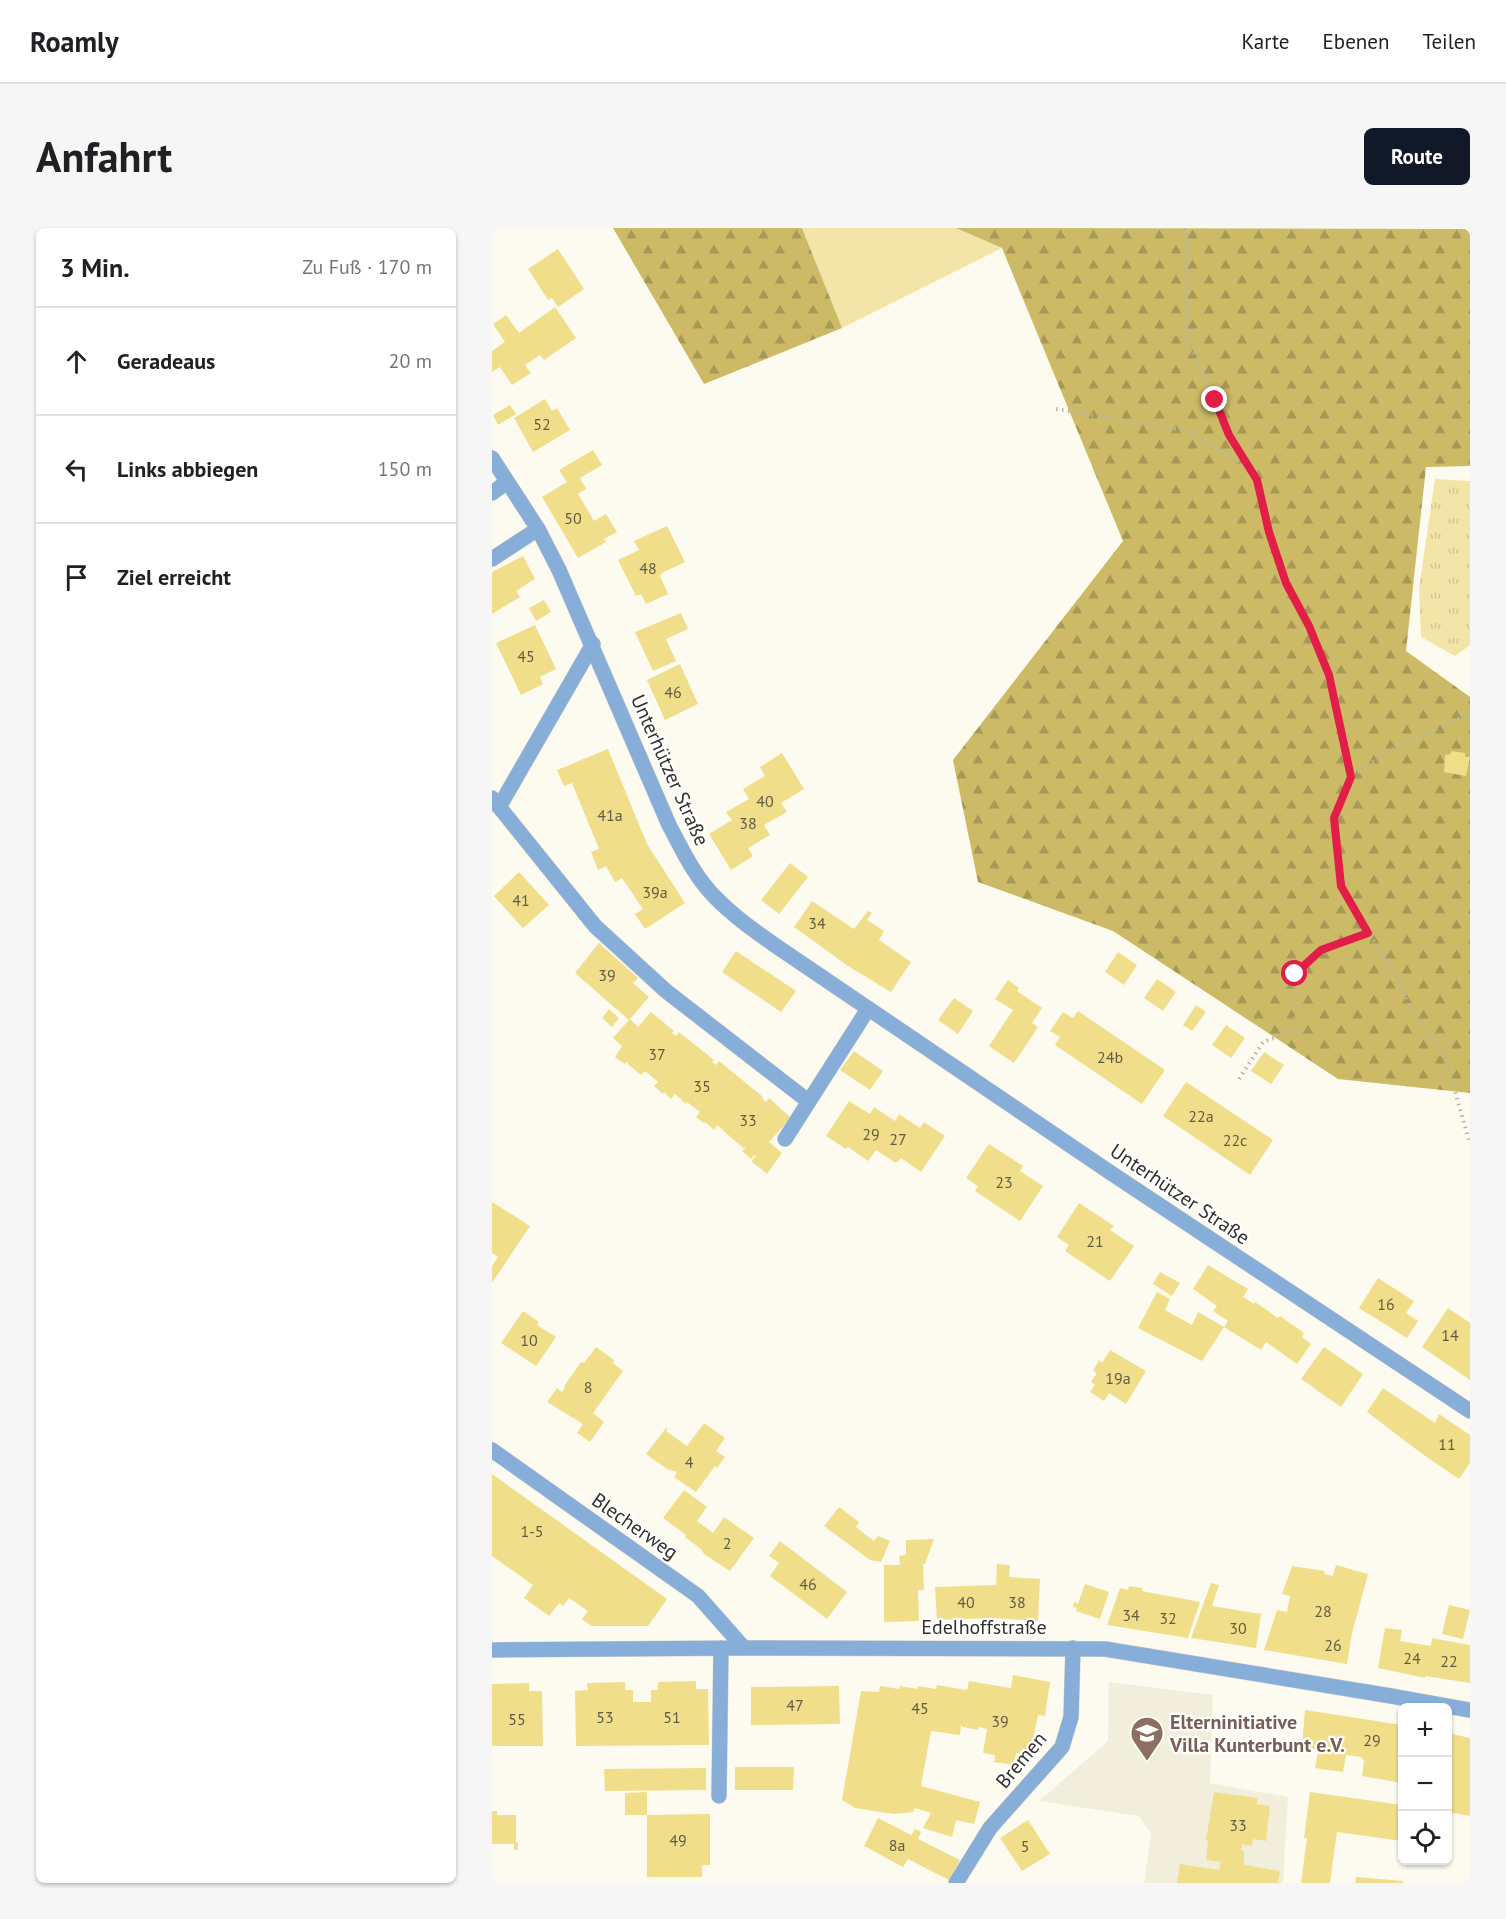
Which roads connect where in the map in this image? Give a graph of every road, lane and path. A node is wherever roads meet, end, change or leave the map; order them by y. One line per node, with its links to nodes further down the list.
1 (1185, 228): 4 (path)
2 (1056, 409): 4 (path)
3 (492, 458): 5 (street, Unterhützer Straße)
4 (1250, 468): 11 (path)
5 (507, 482): 6 (street); 7 (street, Unterhützer Straße)
6 (492, 493)
7 (538, 529): 8 (street); 9 (street, Unterhützer Straße)
8 (492, 559)
9 (593, 644): 12 (street); 14 (street, Unterhützer Straße)
10 (1470, 713): 11 (path)
11 (1351, 777): 13 (path)
12 (495, 802): 16 (street)
13 (1368, 933): 15 (path); 18 (path)
14 (868, 1010): 16 (street); 19 (street, Unterhützer Straße)
15 (1239, 1079)
16 (808, 1101): 17 (street)
17 (785, 1139)
18 (1470, 1144)
19 (1470, 1411)
20 (492, 1450): 22 (street, Blecherweg)
21 (722, 1648): 22 (street, Edelhoffstraße); 24 (street, Edelhoffstraße); 26 (street)
22 (744, 1648): 23 (street, Edelhoffstraße)
23 (1073, 1648): 25 (street, Edelhoffstraße); 27 (street, Bremen)
24 (492, 1650)
25 (1470, 1710)
26 (719, 1796)
27 (956, 1883)

